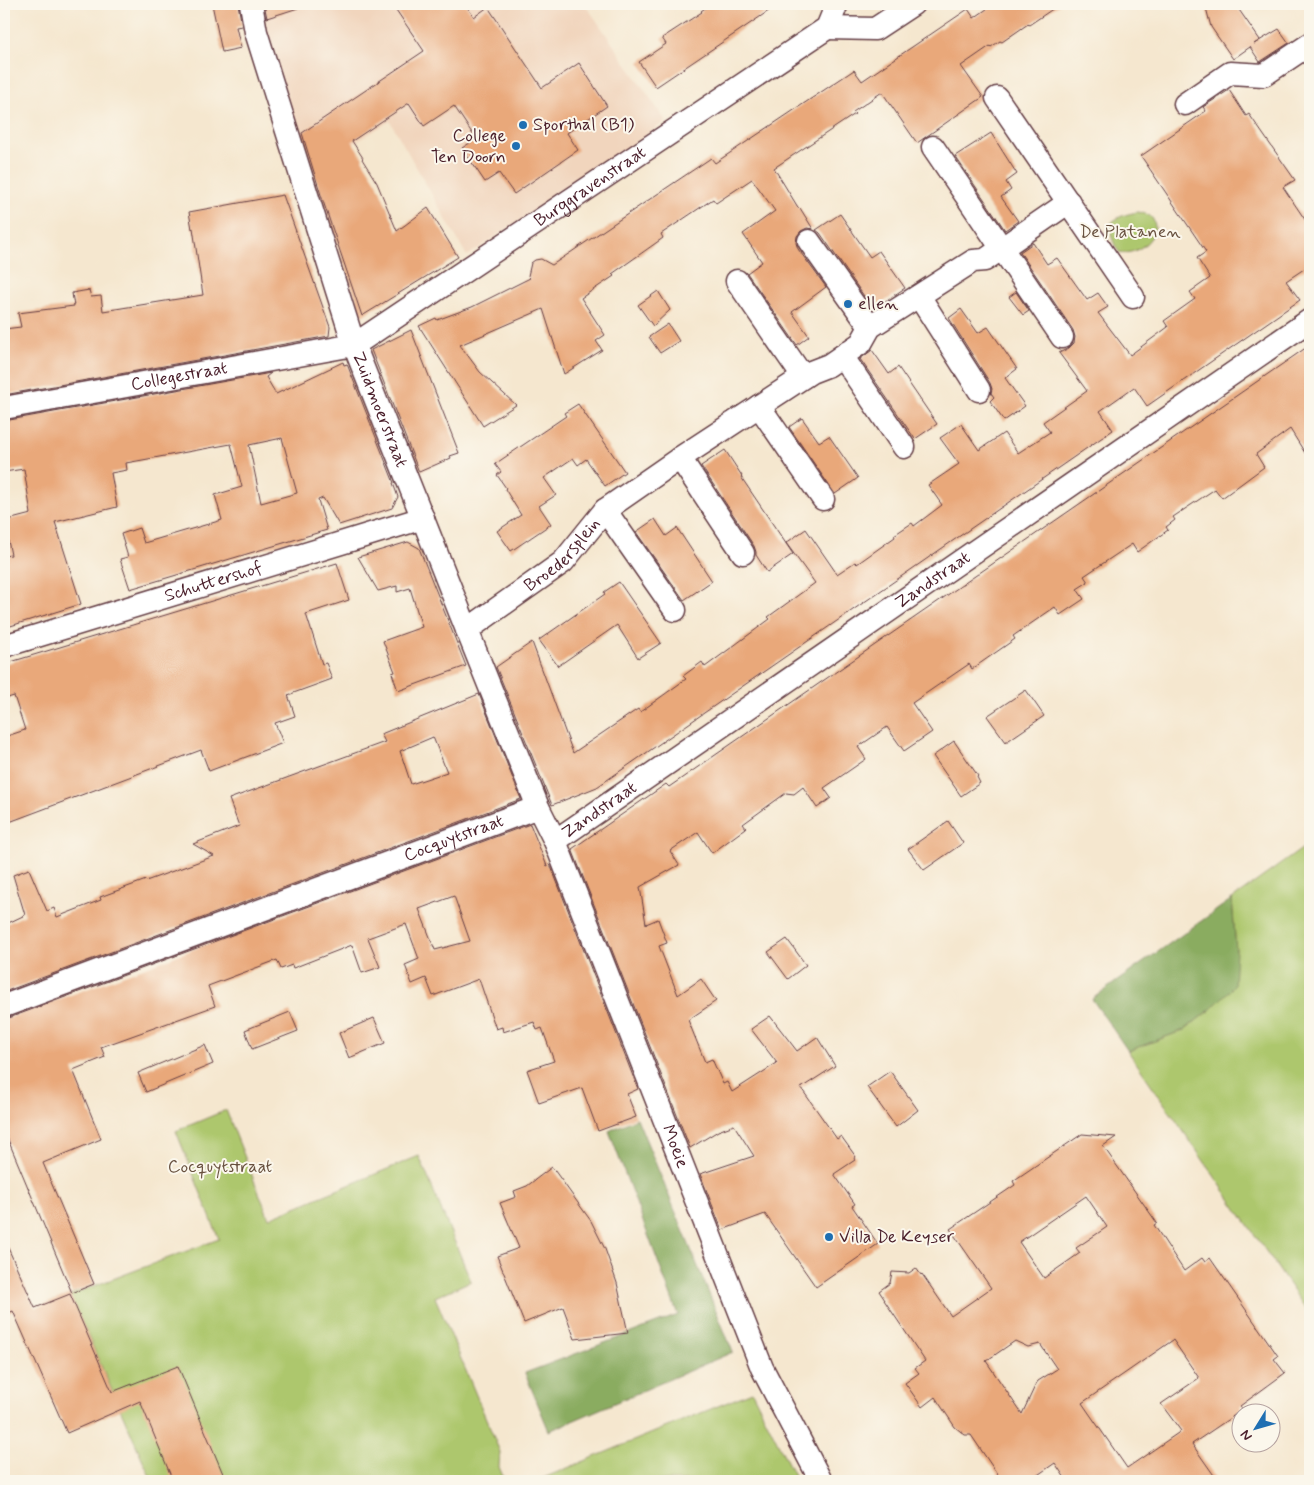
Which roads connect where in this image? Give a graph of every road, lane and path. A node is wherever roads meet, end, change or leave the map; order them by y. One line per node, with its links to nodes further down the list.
1 (251, 4): 18 (street, Zuidmoerstraat)
2 (837, 4): 4 (street)
3 (913, 4): 4 (street)
4 (828, 28): 18 (street, Burggravenstraat)
5 (1310, 44): 7 (street)
6 (997, 98): 9 (street)
7 (1185, 104)
8 (933, 147): 11 (street)
9 (1068, 202): 11 (street); 14 (street)
10 (809, 241): 16 (street)
11 (1002, 248): 13 (street); 17 (street)
12 (737, 282): 20 (street)
13 (919, 296): 16 (street); 21 (street)
14 (1133, 297)
15 (1310, 320): 34 (street, Zandstraat)
16 (870, 327): 19 (street)
17 (1062, 337)
18 (354, 345): 23 (street, Collegestraat); 28 (street, Zuidmoerstraat)
19 (842, 356): 20 (street); 24 (street)
20 (803, 377): 22 (street)
21 (979, 390)
22 (759, 406): 25 (street); 26 (street)
23 (4, 408)
24 (904, 447)
25 (680, 458): 27 (street); 29 (street)
26 (823, 500)
27 (606, 510): 30 (street, Broedersplein); 31 (street, Broedersplein)
28 (423, 518): 31 (street, Zuidmoerstraat); 32 (street, Schuttershof)
29 (743, 553)
30 (675, 610)
31 (467, 630): 33 (street, Zuidmoerstraat)
32 (4, 646)
33 (538, 807): 34 (street, Moeie); 35 (street, Cocquytstraat)
34 (555, 841): 36 (street, Moeie)
35 (4, 1006)
36 (821, 1481)

